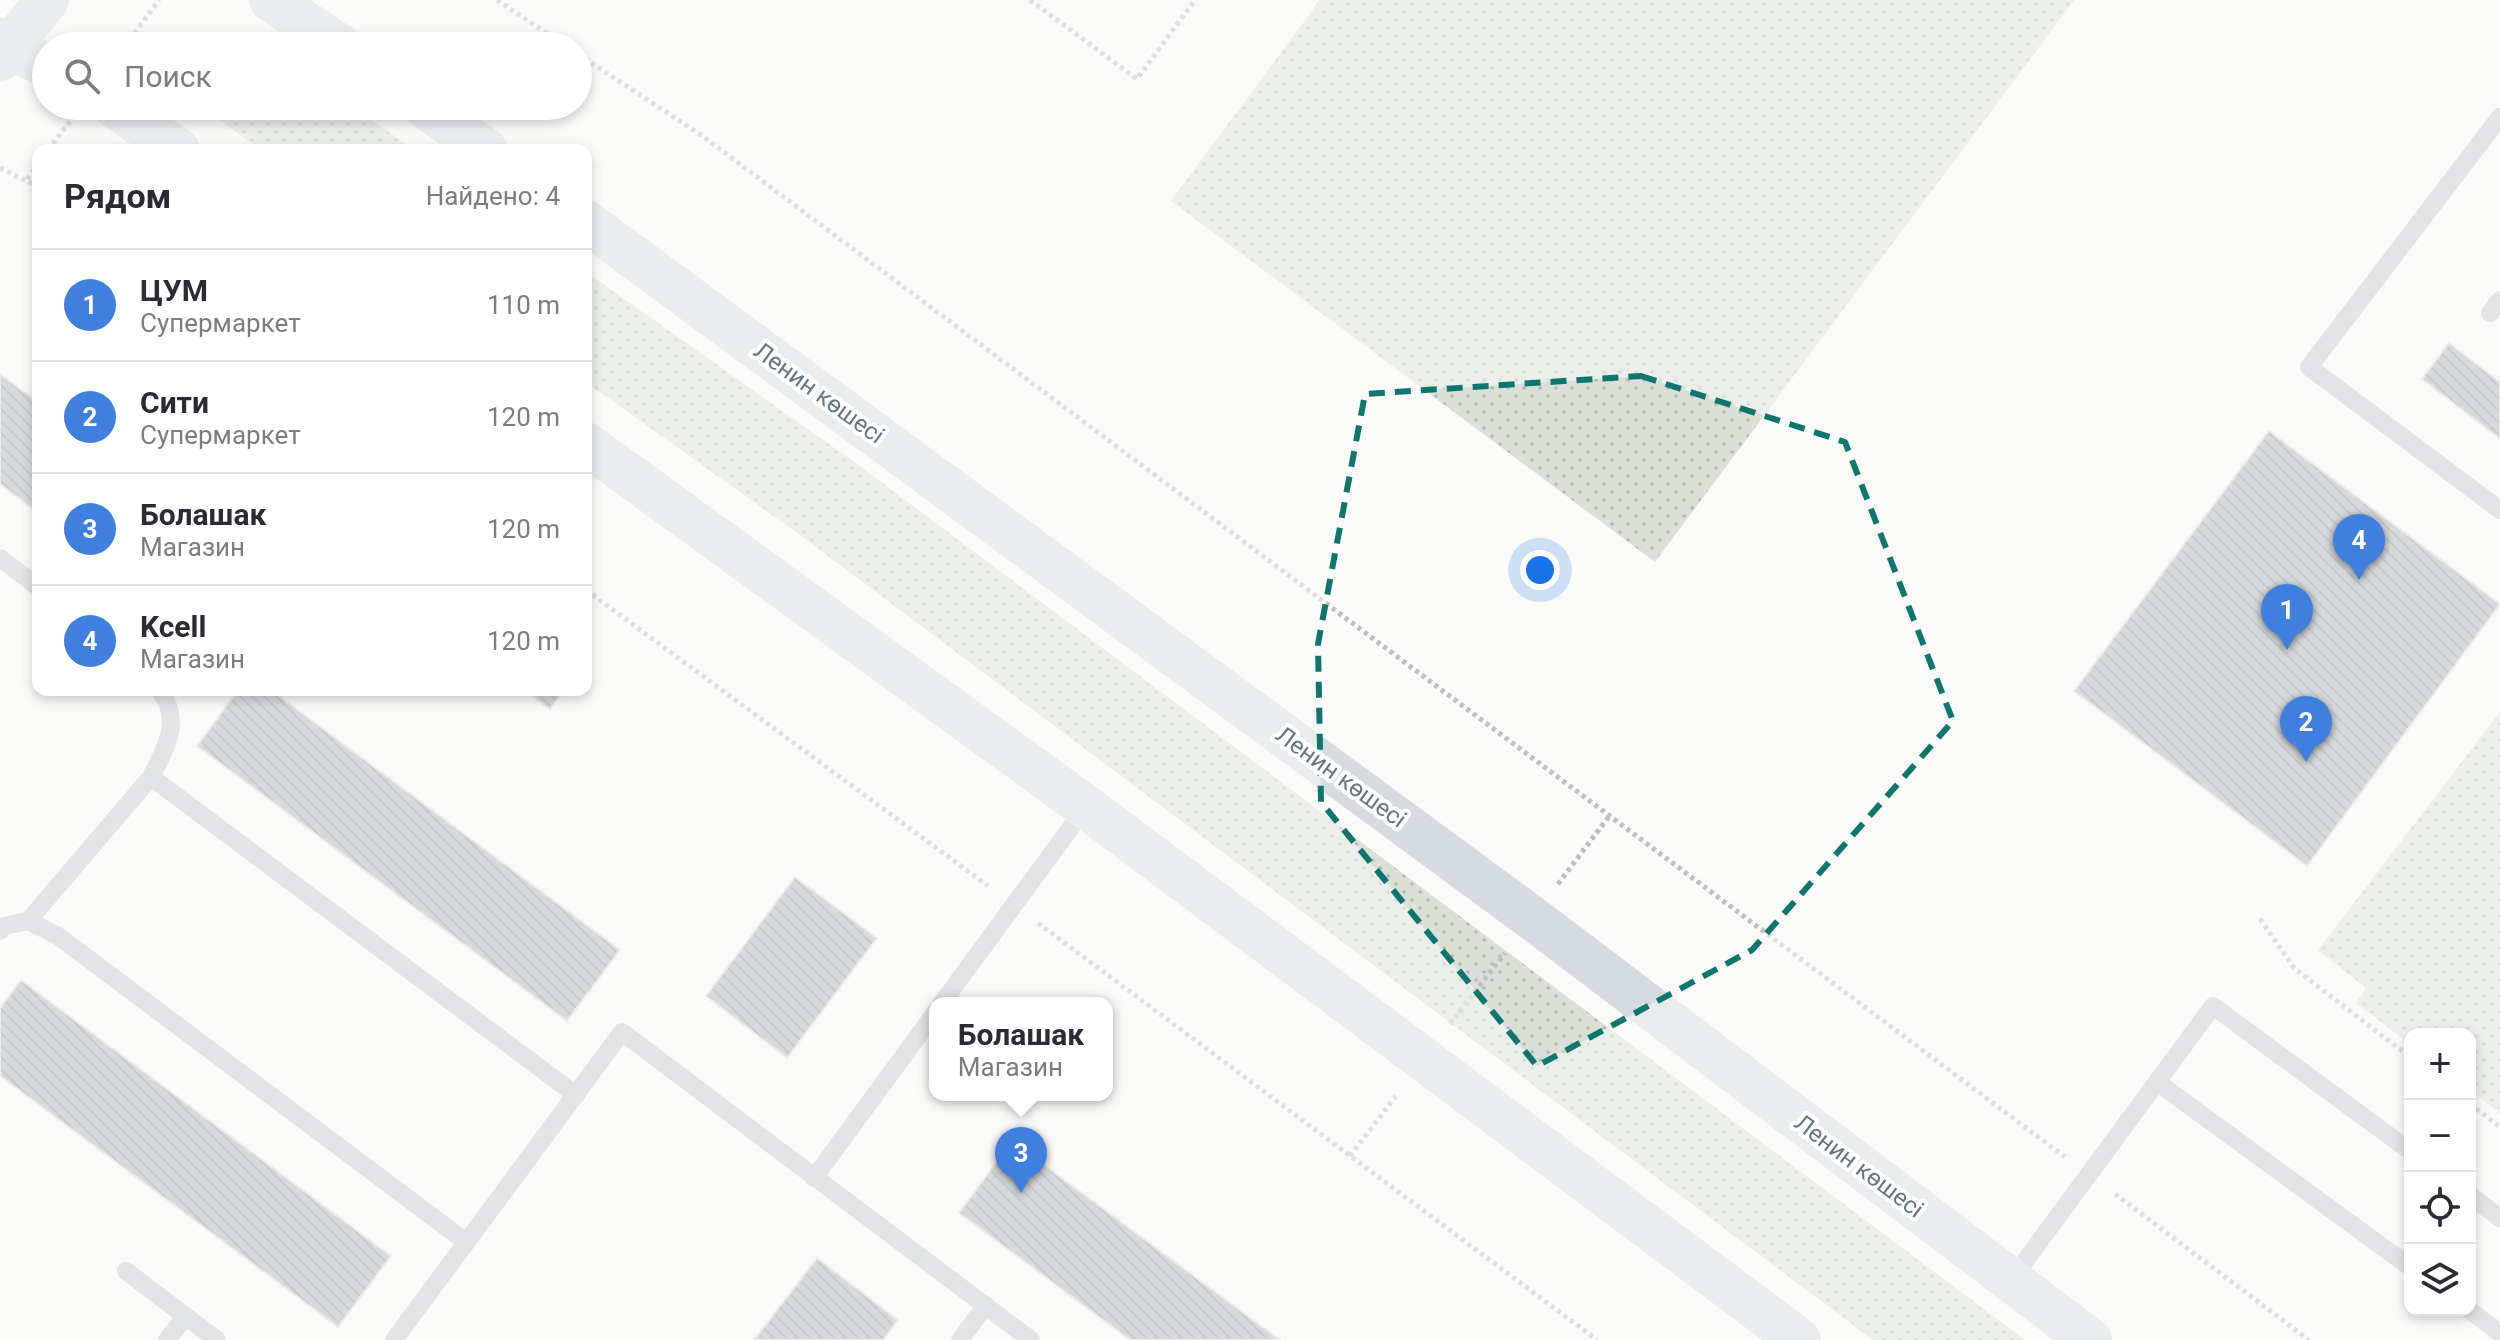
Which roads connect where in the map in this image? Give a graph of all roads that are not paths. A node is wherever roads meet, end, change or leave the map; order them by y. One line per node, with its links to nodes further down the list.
1 (47, 0): 4 (main road)
2 (271, 0): 3 (main road)
3 (319, 32)
4 (14, 53)
5 (2500, 117): 12 (lane)
6 (111, 120): 8 (main road)
7 (444, 120): 9 (main road)
8 (165, 144)
9 (478, 144)
10 (592, 226): 31 (main road, Ленин көшесі)
11 (592, 448): 17 (main road)
12 (2500, 510)
13 (0, 558): 14 (lane)
14 (32, 582)
15 (164, 696): 16 (lane)
16 (151, 777): 18 (lane); 23 (lane)
17 (1086, 807): 20 (lane); 41 (main road)
18 (28, 921): 19 (lane); 28 (lane)
19 (0, 931)
20 (946, 997)
21 (929, 1021): 25 (lane)
22 (2157, 1082): 24 (lane); 29 (lane); 31 (lane)
23 (576, 1095): 25 (lane); 28 (lane)
24 (2404, 1147)
25 (814, 1178): 32 (lane)
26 (2476, 1200): 27 (lane)
27 (2500, 1218)
28 (466, 1242): 38 (lane)
29 (2404, 1263)
30 (126, 1271): 34 (lane)
31 (2010, 1281): 42 (main road, Ленин көшесі)
32 (986, 1305): 39 (lane); 40 (lane)
33 (2476, 1315): 35 (lane)
34 (185, 1317): 36 (lane); 37 (lane)
35 (2500, 1333)
36 (167, 1340)
37 (217, 1340)
38 (394, 1340)
39 (960, 1340)
40 (1031, 1340)
41 (1799, 1340)
42 (2090, 1340)

